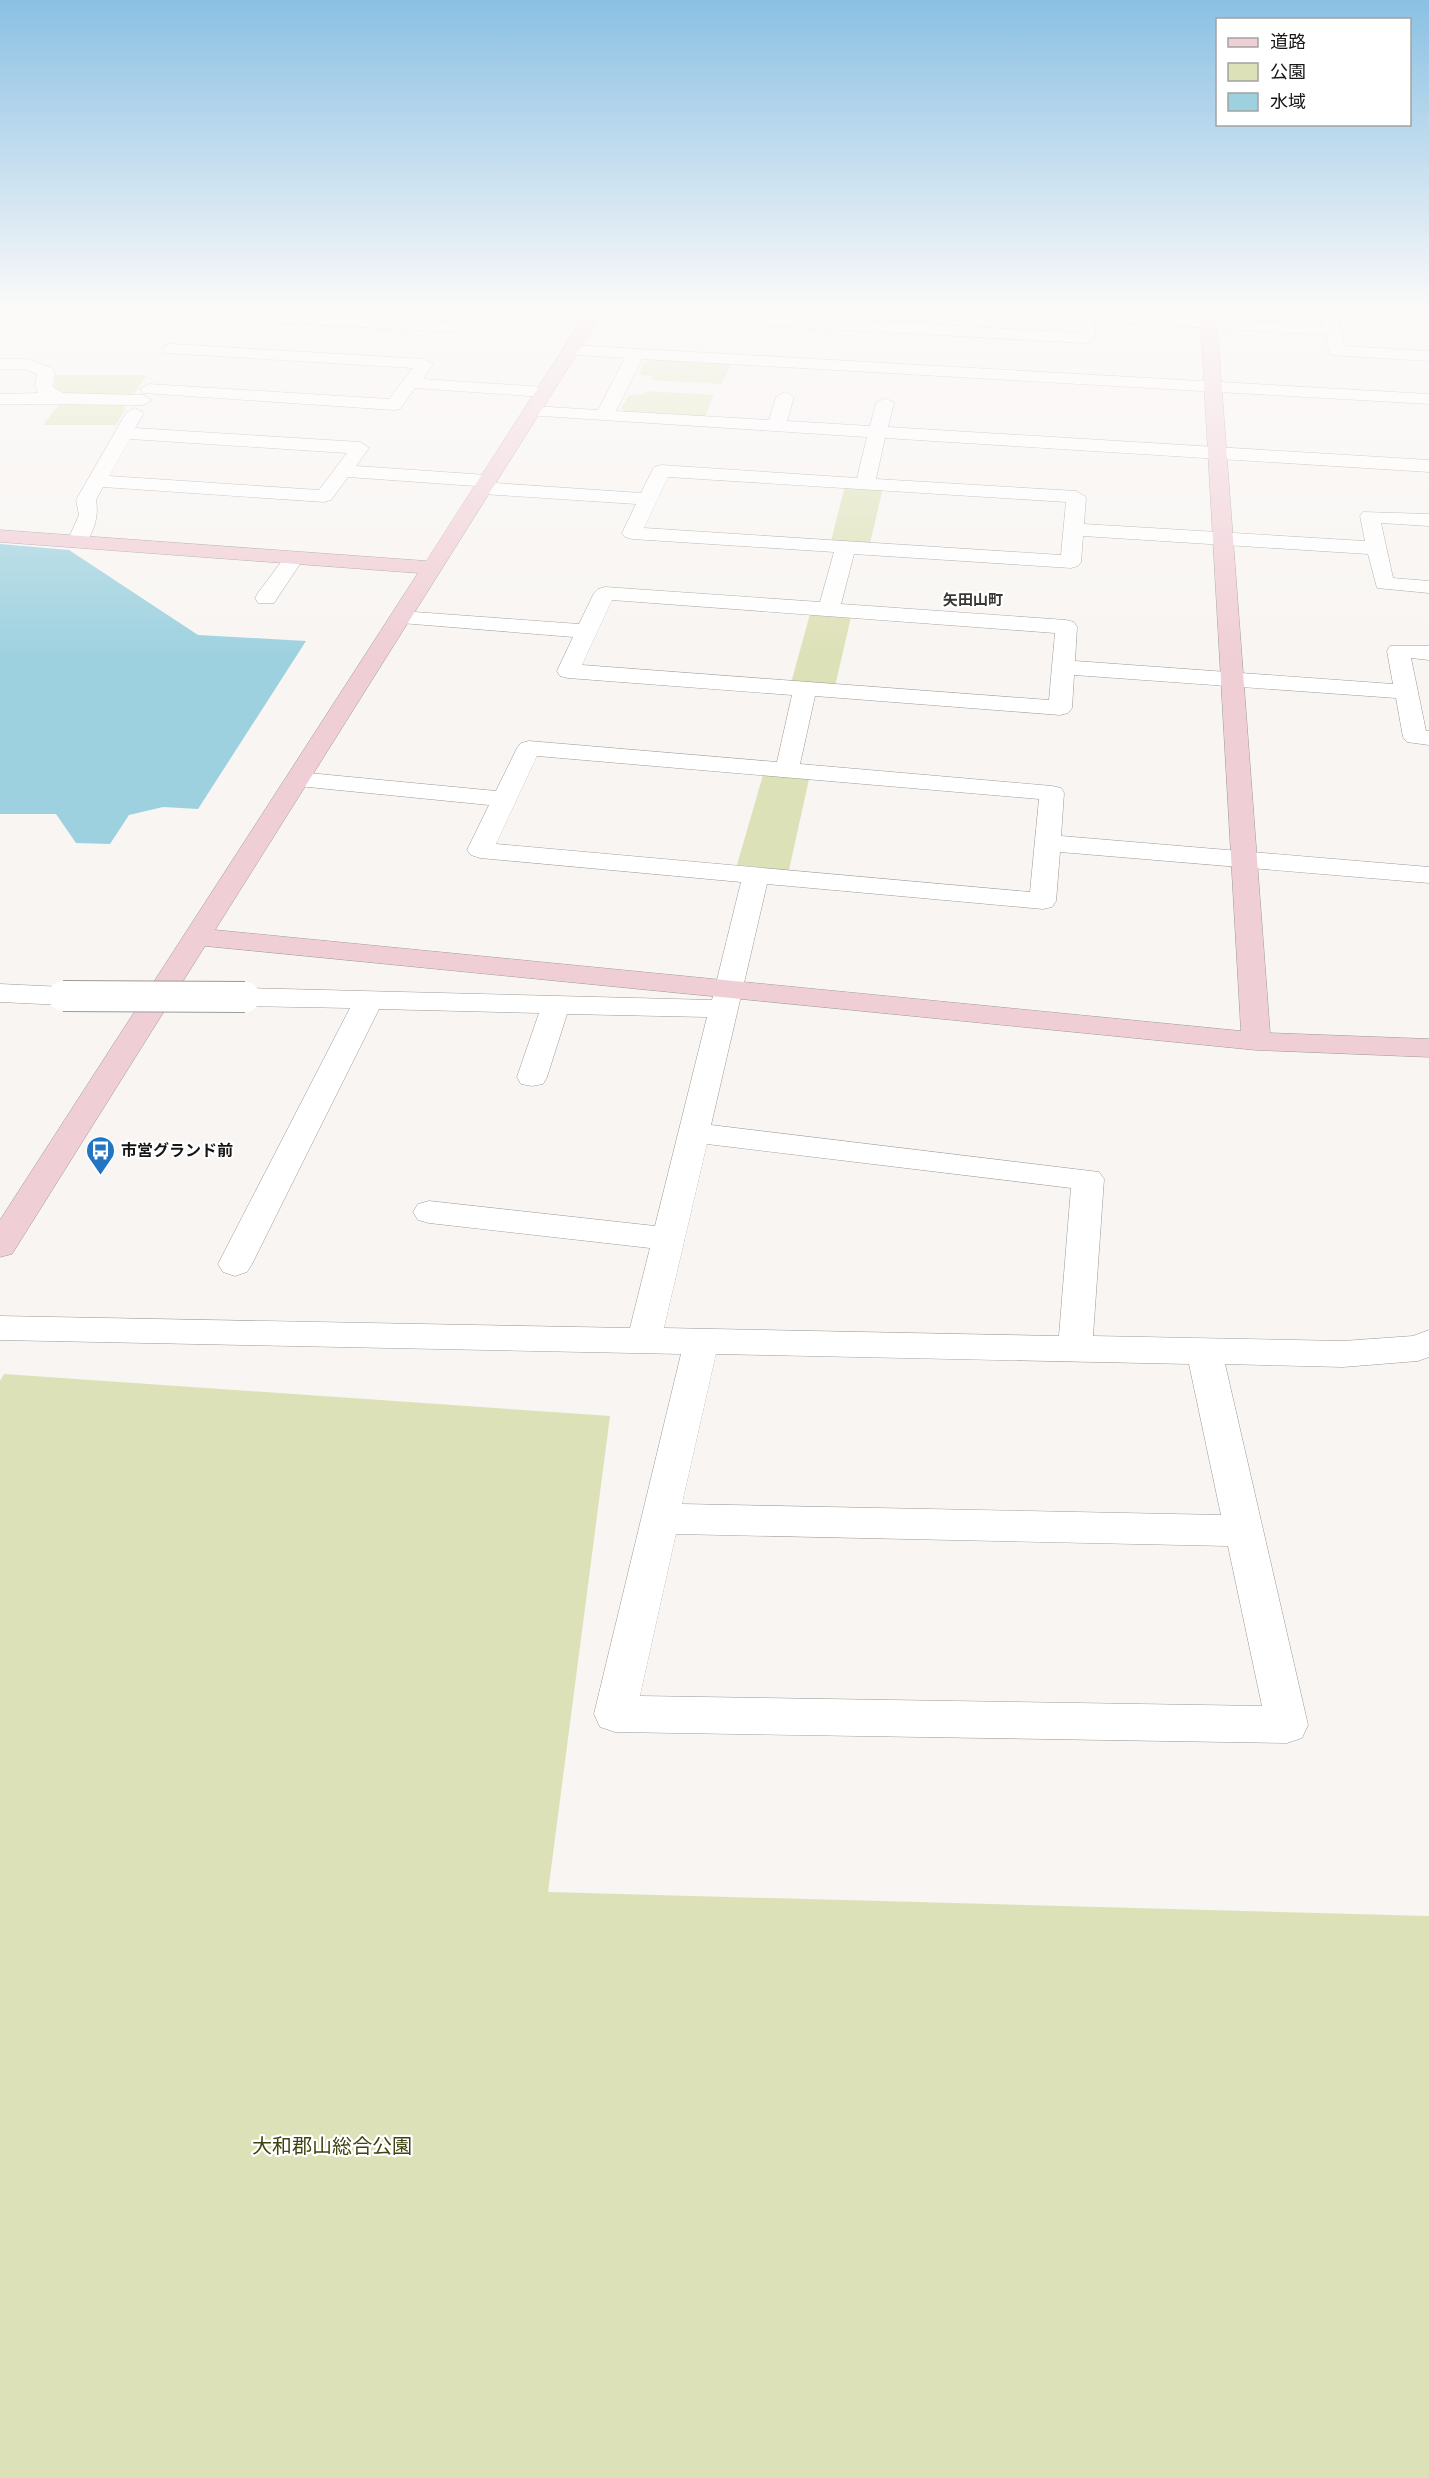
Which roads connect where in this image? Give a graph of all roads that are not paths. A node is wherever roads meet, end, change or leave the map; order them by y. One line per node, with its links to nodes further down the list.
1 (127, 428): 7 (street)
2 (521, 428): 13 (street)
3 (803, 428): 6 (street)
4 (877, 428): 6 (street)
5 (1215, 428): 8 (street)
6 (876, 432): 8 (street); 12 (street)
7 (124, 433): 10 (street); 11 (street)
8 (1217, 453): 9 (street); 18 (street)
9 (1429, 466)
10 (342, 471): 11 (street); 13 (street)
11 (96, 481): 19 (street)
12 (865, 483): 14 (street); 16 (street)
13 (485, 484): 14 (street); 23 (street)
14 (647, 499): 20 (street)
15 (1429, 520): 21 (street)
16 (1073, 529): 18 (street); 20 (street)
17 (0, 536): 19 (street)
18 (1222, 538): 21 (street); 31 (street)
19 (77, 542): 22 (street)
20 (846, 547): 26 (street)
21 (1377, 548): 24 (street)
22 (294, 558): 23 (street); 25 (street)
23 (432, 568): 27 (street)
24 (1429, 587)
25 (266, 598)
26 (829, 610): 28 (street); 30 (street)
27 (400, 617): 28 (street); 36 (street)
28 (587, 631): 32 (street)
29 (1429, 653): 33 (street)
30 (1063, 667): 31 (street); 32 (street)
31 (1232, 679): 33 (street); 39 (street)
32 (805, 689): 35 (street)
33 (1406, 692): 34 (street)
34 (1429, 738)
35 (787, 770): 37 (street); 38 (street)
36 (298, 779): 37 (street); 42 (street)
37 (504, 799): 40 (street)
38 (1048, 843): 39 (street); 40 (street)
39 (1244, 860): 41 (street); 47 (street)
40 (756, 875): 44 (street)
41 (1429, 875)
42 (197, 937): 44 (street); 53 (street)
43 (0, 993): 45 (street, bridge)
44 (728, 999): 46 (street); 47 (street); 50 (street)
45 (369, 1000): 46 (street); 54 (street)
46 (556, 1004): 49 (street)
47 (1256, 1041): 48 (street)
48 (1429, 1048)
49 (532, 1077)
50 (695, 1133): 52 (street); 59 (street)
51 (429, 1212): 52 (street)
52 (669, 1239): 56 (street)
53 (0, 1246)
54 (235, 1264)
55 (0, 1328): 56 (street)
56 (644, 1340): 57 (street)
57 (701, 1341): 59 (street); 61 (street)
58 (1429, 1343): 60 (street)
59 (1075, 1348): 60 (street)
60 (1204, 1351): 62 (street)
61 (660, 1519): 62 (street); 62 (street)
62 (1244, 1531)

